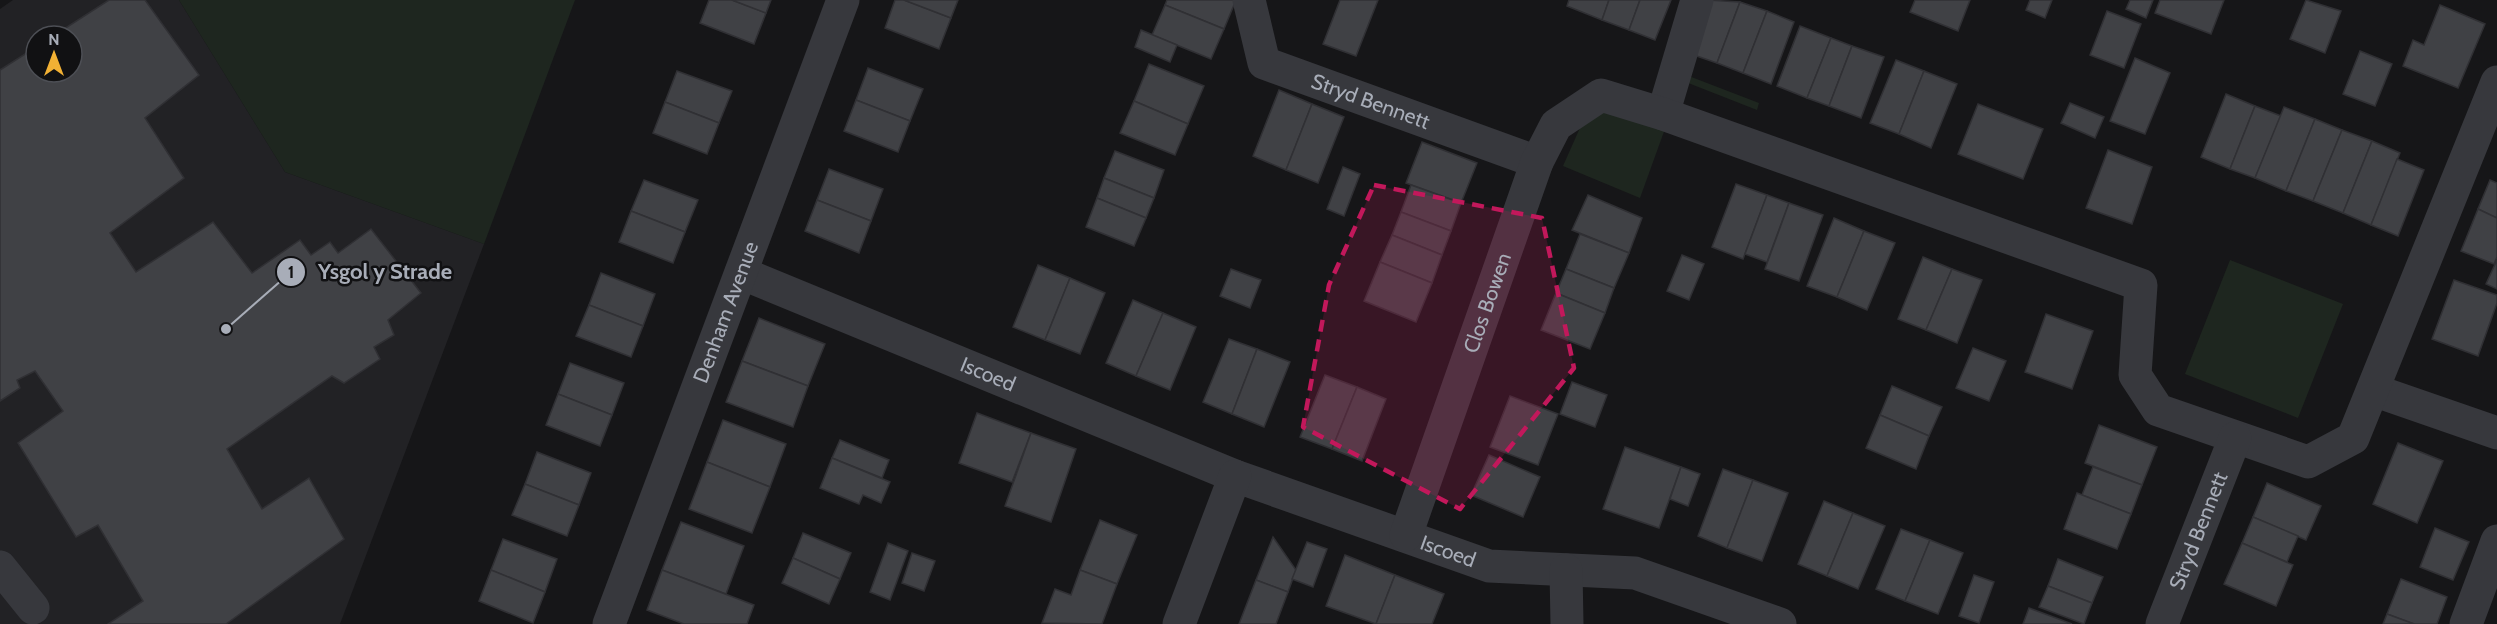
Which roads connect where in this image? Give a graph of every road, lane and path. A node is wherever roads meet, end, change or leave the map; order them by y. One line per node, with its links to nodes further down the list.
1 (843, 0): 7 (street, Denham Avenue)
2 (1249, 0): 6 (street, Stryd Bennett)
3 (1697, 0): 5 (street)
4 (2497, 82): 8 (street)
5 (1663, 114): 6 (street, Clos Bowen); 10 (street)
6 (1537, 162): 12 (street, Clos Bowen)
7 (741, 273): 11 (street, Iscoed); 17 (street, Denham Avenue)
8 (2373, 390): 9 (street); 10 (street)
9 (2497, 434)
10 (2235, 438): 21 (street, Stryd Bennett)
11 (1234, 476): 12 (street, Iscoed); 18 (street)
12 (1406, 535): 15 (street, Iscoed)
13 (2497, 541): 22 (street)
14 (0, 567): 16 (street)
15 (1566, 570): 19 (street); 20 (street, Iscoed)
16 (33, 608)
17 (609, 624)
18 (1179, 624)
19 (1567, 624)
20 (1780, 624)
21 (2162, 624)
22 (2466, 624)

